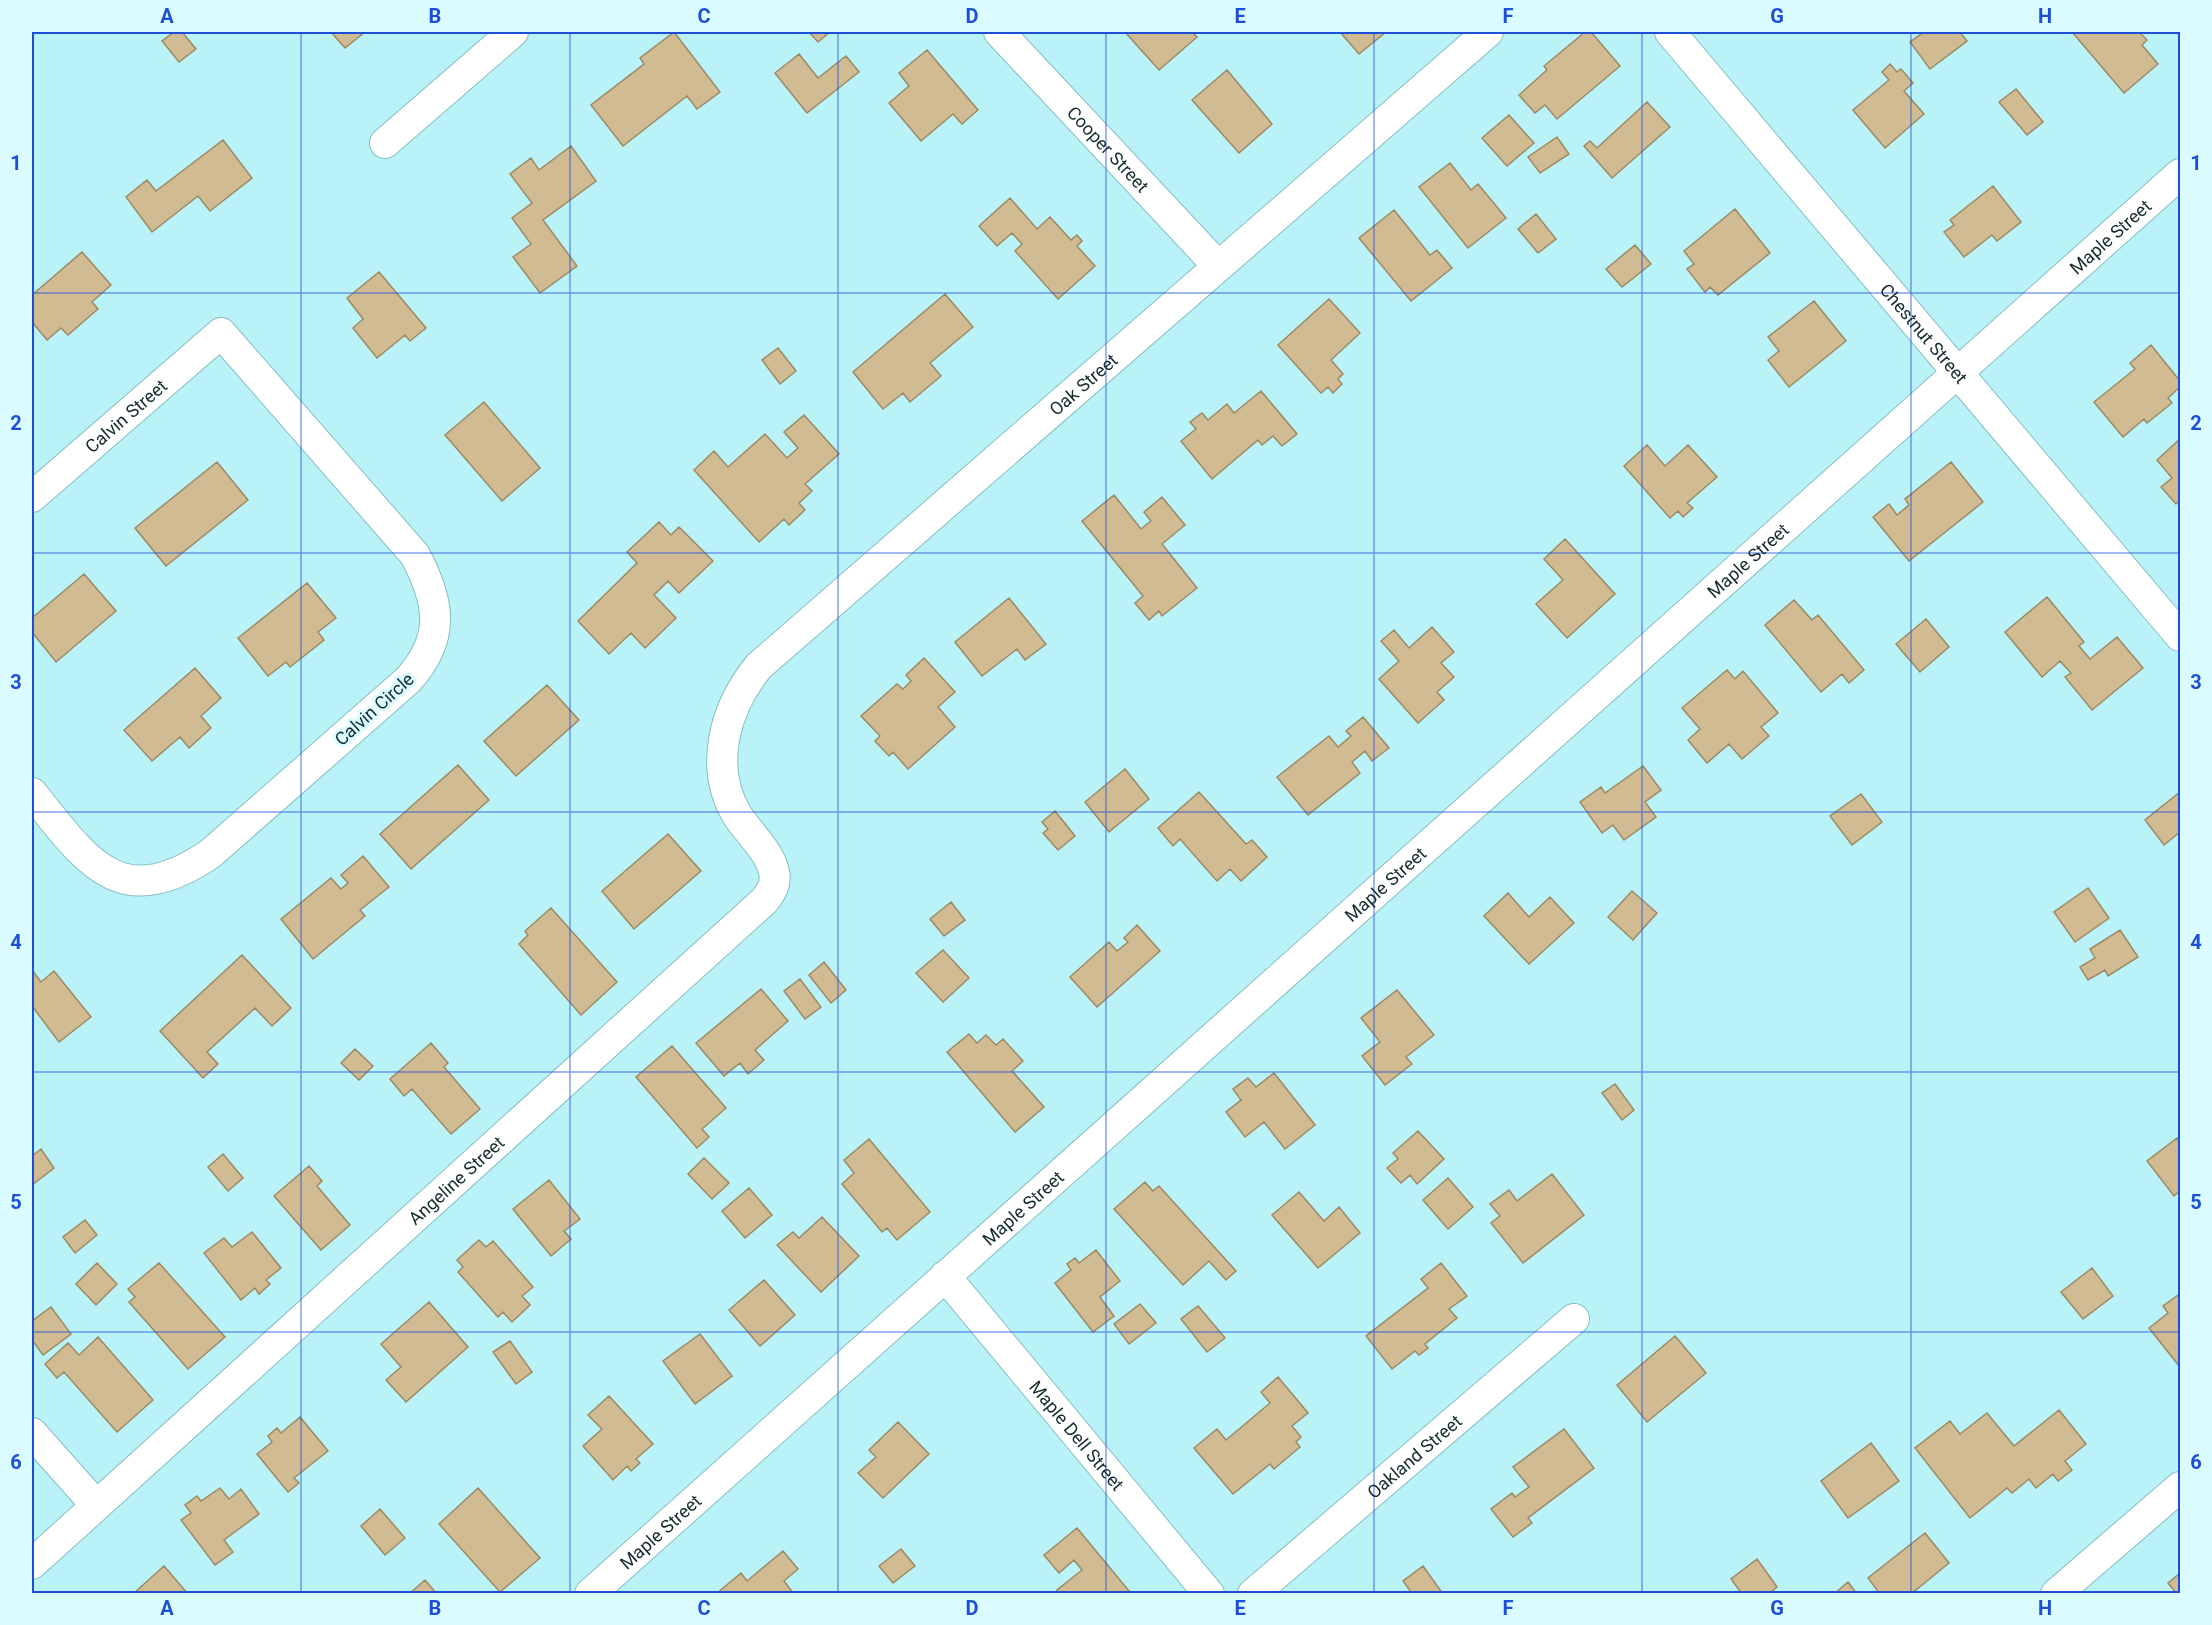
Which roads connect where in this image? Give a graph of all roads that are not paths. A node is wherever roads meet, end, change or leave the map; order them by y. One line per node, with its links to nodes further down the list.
1 (513, 32): 5 (street)
2 (999, 32): 7 (street, Cooper Street)
3 (1488, 32): 7 (street, Oak Street)
4 (1670, 32): 9 (street, Chestnut Street)
5 (385, 142)
6 (2181, 174): 9 (street, Maple Street)
7 (1218, 266): 12 (street, Oak Street)
8 (221, 333): 10 (street, Calvin Street); 13 (street, Calvin Circle)
9 (1958, 373): 11 (street, Chestnut Street); 14 (street, Maple Street)
10 (32, 497)
11 (2181, 636)
12 (722, 763): 18 (street, Angeline Street)
13 (32, 793)
14 (945, 1276): 20 (street, Maple Street); 21 (street, Maple Dell Street)
15 (1574, 1319): 22 (street, Oakland Street)
16 (32, 1432): 18 (street)
17 (2181, 1487): 23 (street)
18 (96, 1505): 19 (street, Angeline Street)
19 (32, 1564)
20 (590, 1593)
21 (1209, 1593)
22 (1253, 1593)
23 (2056, 1593)

